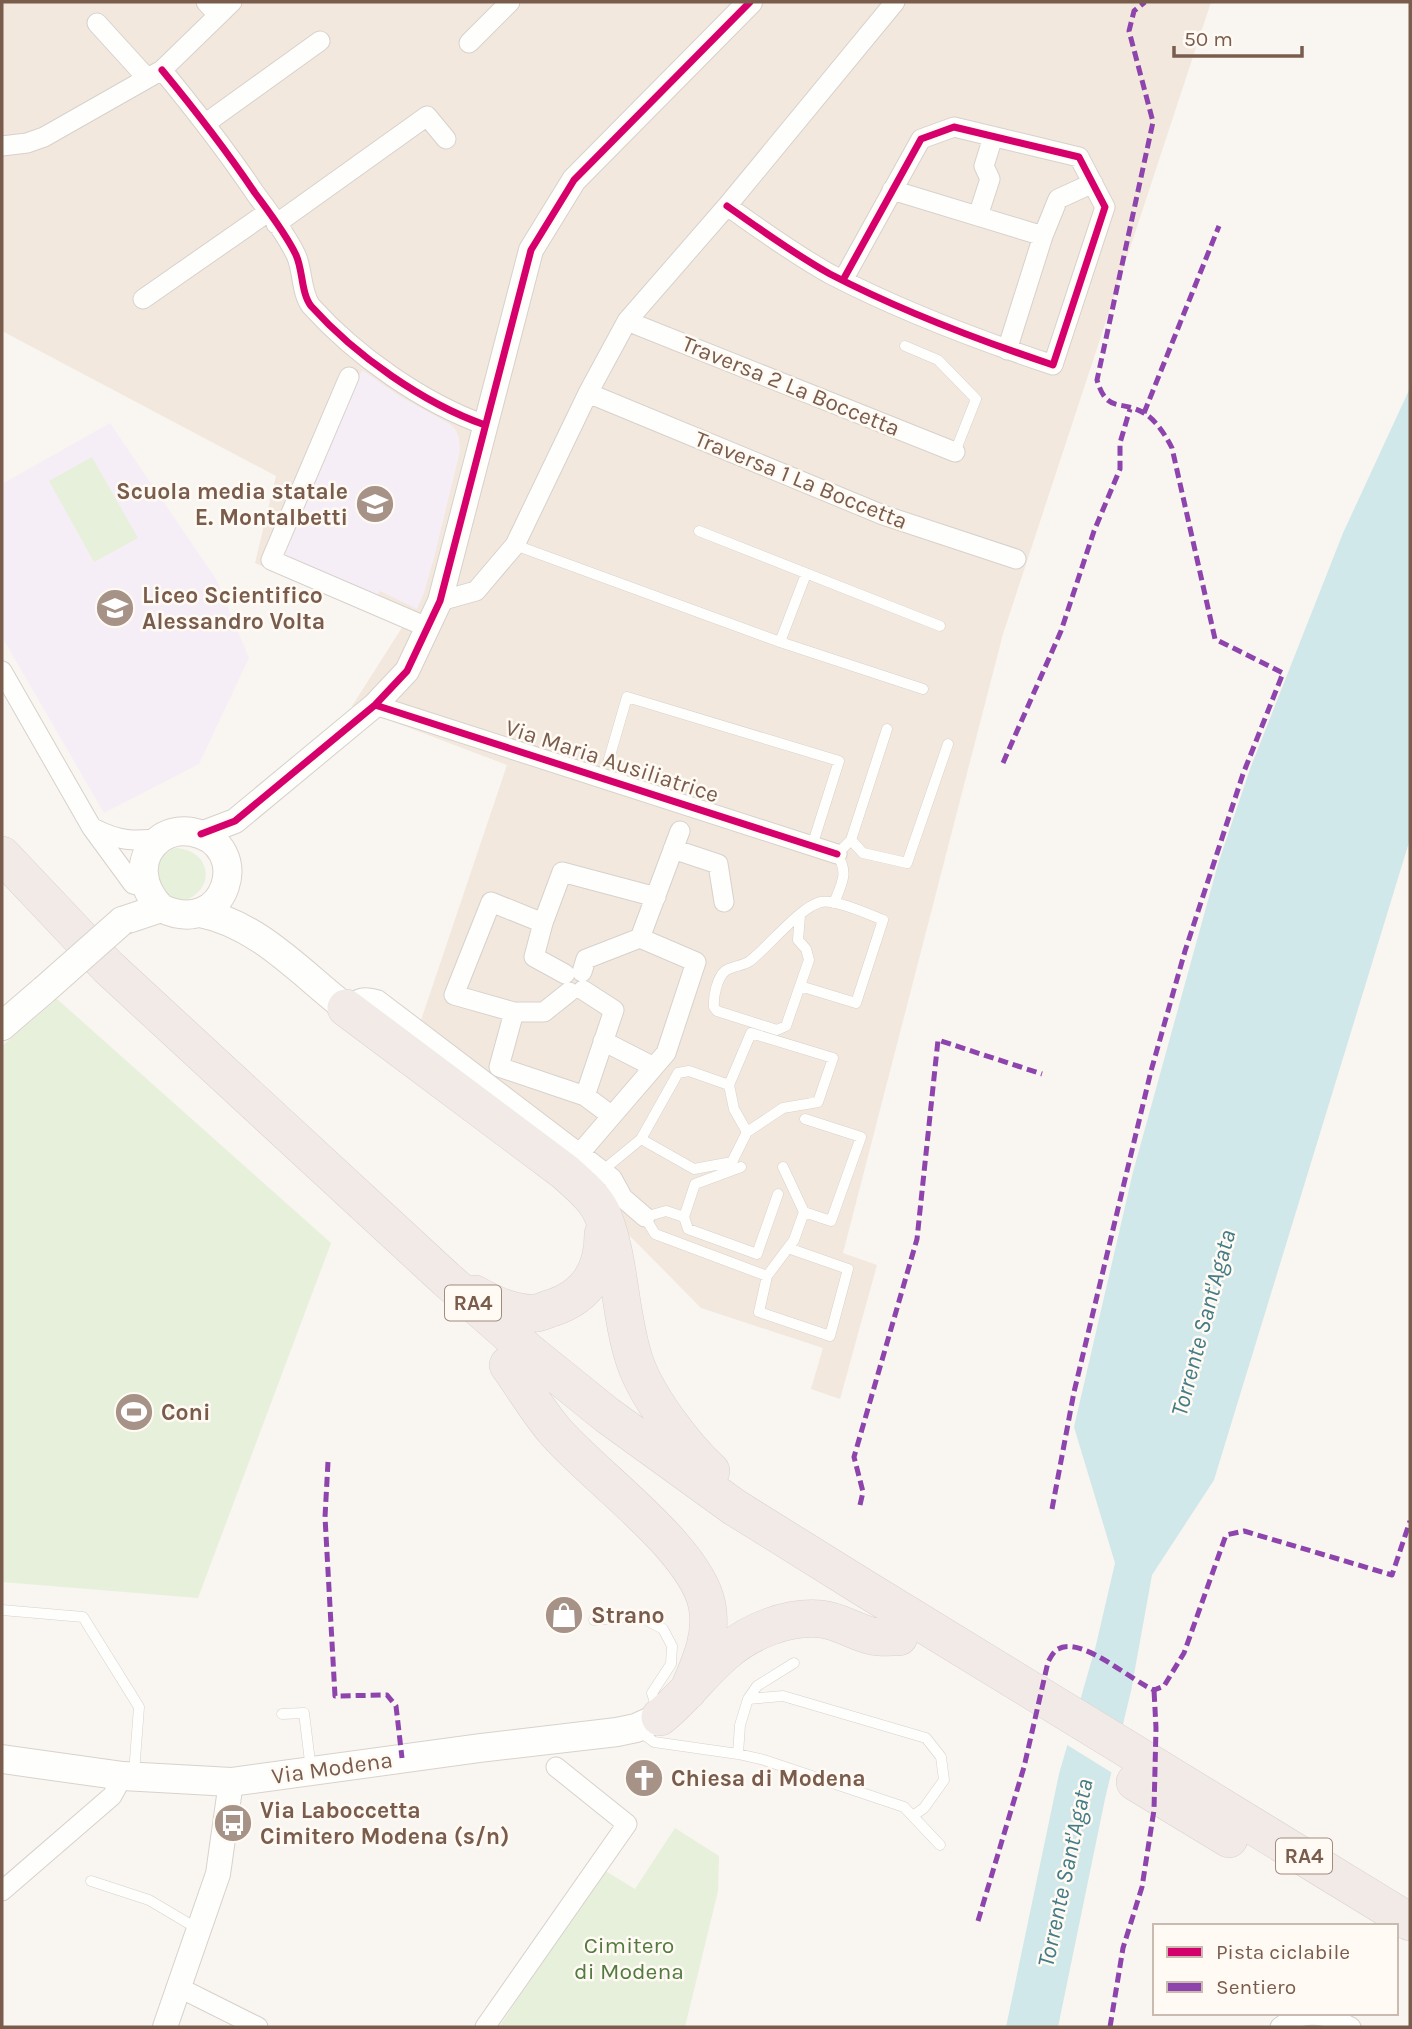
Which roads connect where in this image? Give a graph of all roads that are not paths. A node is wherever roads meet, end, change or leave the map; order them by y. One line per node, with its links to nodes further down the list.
1 (895, 2): 16 (street)
2 (502, 4): 7 (street)
3 (742, 4): 27 (street)
4 (218, 6): 8 (street)
5 (97, 23): 8 (street)
6 (320, 41): 9 (street)
7 (470, 43)
8 (155, 74): 9 (street); 12 (street)
9 (206, 123): 18 (street)
10 (993, 137): 14 (street); 15 (street); 17 (street)
11 (446, 139): 18 (street)
12 (2, 146): 13 (street)
13 (2, 151)
14 (1093, 183): 19 (street); 24 (street)
15 (892, 190): 17 (street); 20 (street)
16 (727, 205): 20 (street); 22 (street)
17 (978, 216): 19 (street)
18 (272, 218): 21 (street); 27 (street)
19 (1042, 236): 24 (street)
20 (844, 280): 24 (street)
21 (143, 299)
22 (627, 321): 26 (street); 28 (street, Traversa 2 La Boccetta)
23 (905, 346): 28 (lane)
24 (1007, 350)
25 (349, 377): 35 (street)
26 (588, 393): 30 (street); 31 (street, Traversa 1 La Boccetta)
27 (485, 425): 33 (street)
28 (955, 452)
29 (699, 531): 32 (lane)
30 (515, 545): 33 (street); 36 (lane)
31 (1016, 559)
32 (806, 574): 34 (lane); 36 (lane)
33 (440, 601): 35 (street)
34 (940, 626)
35 (429, 628): 39 (street)
36 (780, 642): 38 (lane)
37 (2, 671): 44 (street)
38 (922, 689)
39 (375, 705): 43 (street); 47 (street, Via Maria Ausiliatrice)
40 (887, 729): 48 (lane)
41 (948, 744): 48 (lane)
42 (610, 759): 47 (lane)
43 (235, 821): 45 (street); 50 (street)
44 (92, 828): 46 (street); 53 (street)
45 (201, 834): 46 (main road); 50 (main road)
46 (162, 838): 53 (main road)
47 (812, 846): 48 (street, Via Maria Ausiliatrice)
48 (844, 847): 56 (lane)
49 (2, 855): 86 (highway, RA4)
50 (225, 857): 51 (main road)
51 (226, 887): 57 (main road); 60 (main road)
52 (2, 888): 87 (highway, RA4)
53 (153, 897): 57 (main road); 66 (main road, bridge)
54 (656, 897): 55 (street); 59 (street); 61 (street)
55 (724, 902)
56 (834, 903): 58 (lane); 63 (lane)
57 (200, 913): 60 (main road)
58 (800, 915): 63 (lane); 63 (lane)
59 (543, 923): 62 (street); 65 (street)
60 (248, 930): 64 (main road)
61 (640, 938): 62 (street); 68 (street)
62 (575, 982): 65 (street); 67 (street)
63 (800, 986)
64 (346, 1008): 75 (street); 81 (highway)
65 (514, 1012): 70 (street)
66 (2, 1026)
67 (603, 1041): 68 (street); 70 (street)
68 (654, 1066): 71 (street)
69 (729, 1085): 73 (lane); 73 (lane); 74 (lane)
70 (585, 1096): 71 (street)
71 (612, 1115): 75 (street)
72 (805, 1119): 80 (lane)
73 (747, 1132): 74 (lane)
74 (641, 1139): 78 (lane)
75 (580, 1153): 78 (street)
76 (741, 1167): 83 (lane)
77 (783, 1167): 80 (lane)
78 (602, 1171): 82 (street)
79 (778, 1194): 83 (lane)
80 (804, 1212): 84 (lane)
81 (603, 1215): 86 (highway); 88 (highway)
82 (645, 1217): 83 (lane); 85 (lane)
83 (684, 1217)
84 (788, 1248): 85 (lane); 85 (lane)
85 (767, 1276)
86 (446, 1279): 88 (highway, RA4)
87 (508, 1365): 91 (highway, RA4); 94 (highway)
88 (734, 1507): 93 (highway, RA4)
89 (2, 1610): 102 (lane)
90 (594, 1620): 97 (lane)
91 (899, 1637): 93 (highway, RA4); 94 (highway)
92 (794, 1663): 95 (lane)
93 (1000, 1685): 104 (highway, RA4)
94 (688, 1691): 97 (highway)
95 (748, 1699): 98 (lane); 105 (lane)
96 (282, 1714): 101 (lane)
97 (648, 1722): 98 (lane); 101 (main road, Via Modena)
98 (738, 1754): 105 (lane)
99 (2, 1759): 102 (main road, Via Modena)
100 (556, 1767): 117 (street)
101 (311, 1770): 103 (main road, Via Modena)
102 (129, 1776): 103 (main road, Via Modena); 108 (street)
103 (231, 1782): 111 (street)
104 (1190, 1801): 109 (highway, RA4); 110 (highway, RA4)
105 (913, 1816): 106 (lane)
106 (940, 1845)
107 (91, 1881): 111 (lane)
108 (2, 1891)
109 (1410, 1922)
110 (1371, 1924)
111 (198, 1929): 112 (street)
112 (178, 1987): 115 (street); 116 (street)
113 (1308, 2015): 118 (street)
114 (1319, 2015): 119 (street)
115 (165, 2027)
116 (258, 2027)
117 (485, 2027)
118 (1280, 2027)
119 (1351, 2027)

